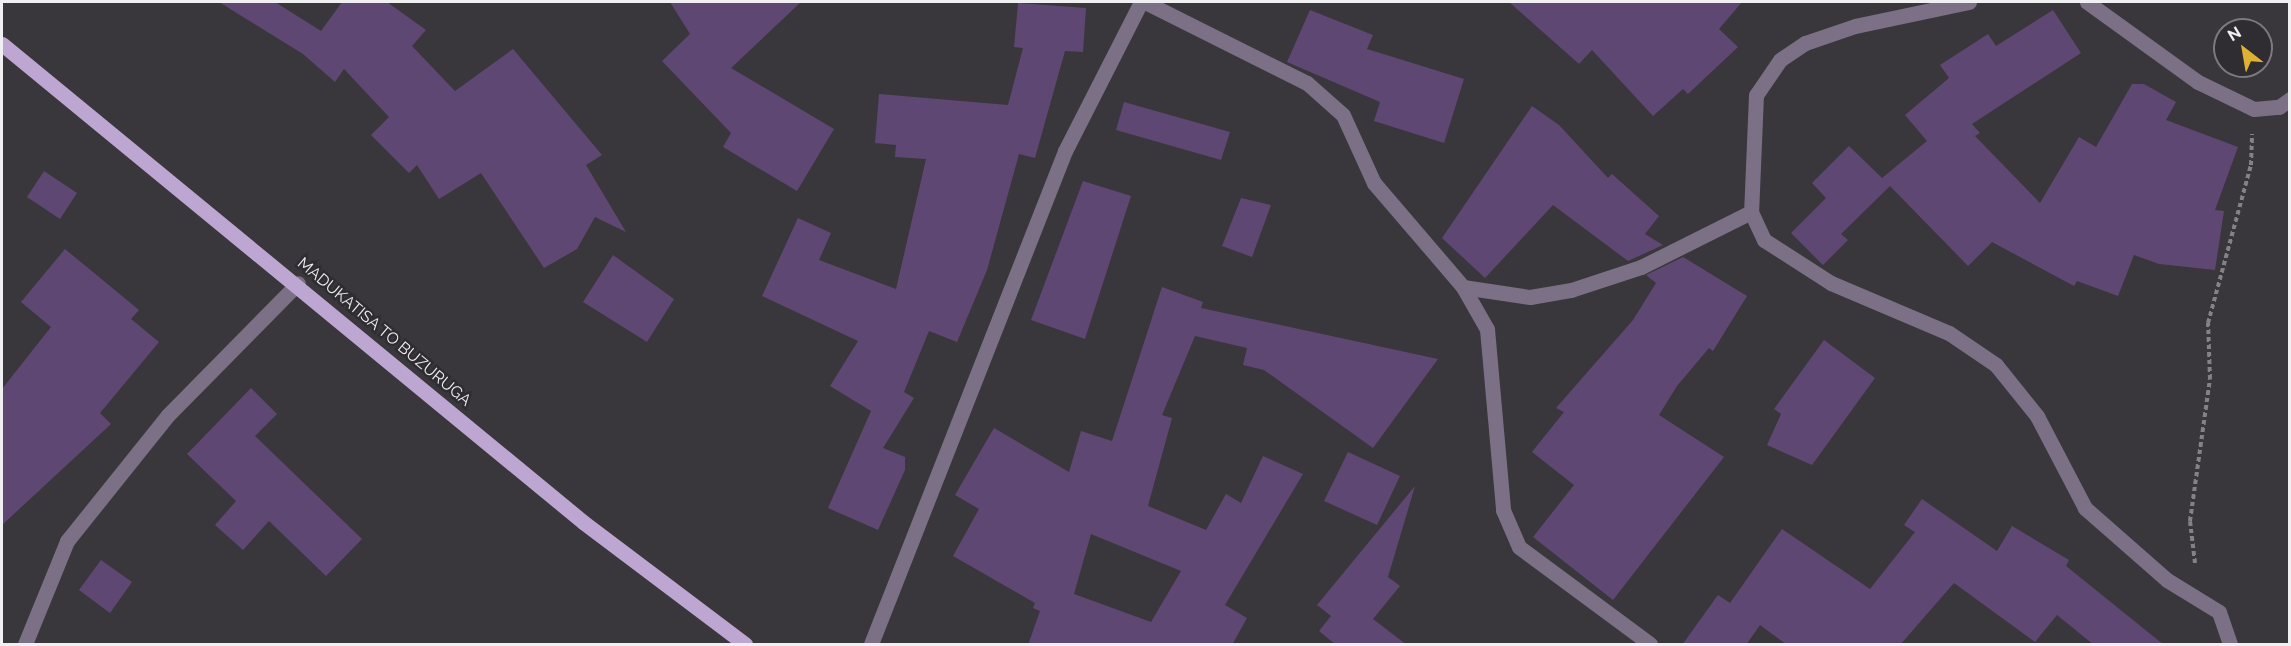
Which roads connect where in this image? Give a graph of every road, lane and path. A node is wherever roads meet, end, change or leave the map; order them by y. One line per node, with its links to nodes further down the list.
1 (1143, 2): 9 (street); 13 (street)
2 (1970, 2): 7 (street)
3 (2087, 2): 6 (street)
4 (2, 44): 8 (main road, MADUKATISA TO BUZURUGA)
5 (2289, 99): 6 (street)
6 (2253, 109): 10 (path)
7 (1751, 212): 9 (street); 10 (street)
8 (298, 283): 11 (street); 12 (main road, MADUKATISA TO BUZURUGA)
9 (1463, 287): 14 (street)
10 (2199, 600): 15 (street)
11 (25, 645)
12 (745, 645)
13 (871, 645)
14 (1650, 645)
15 (2230, 645)

